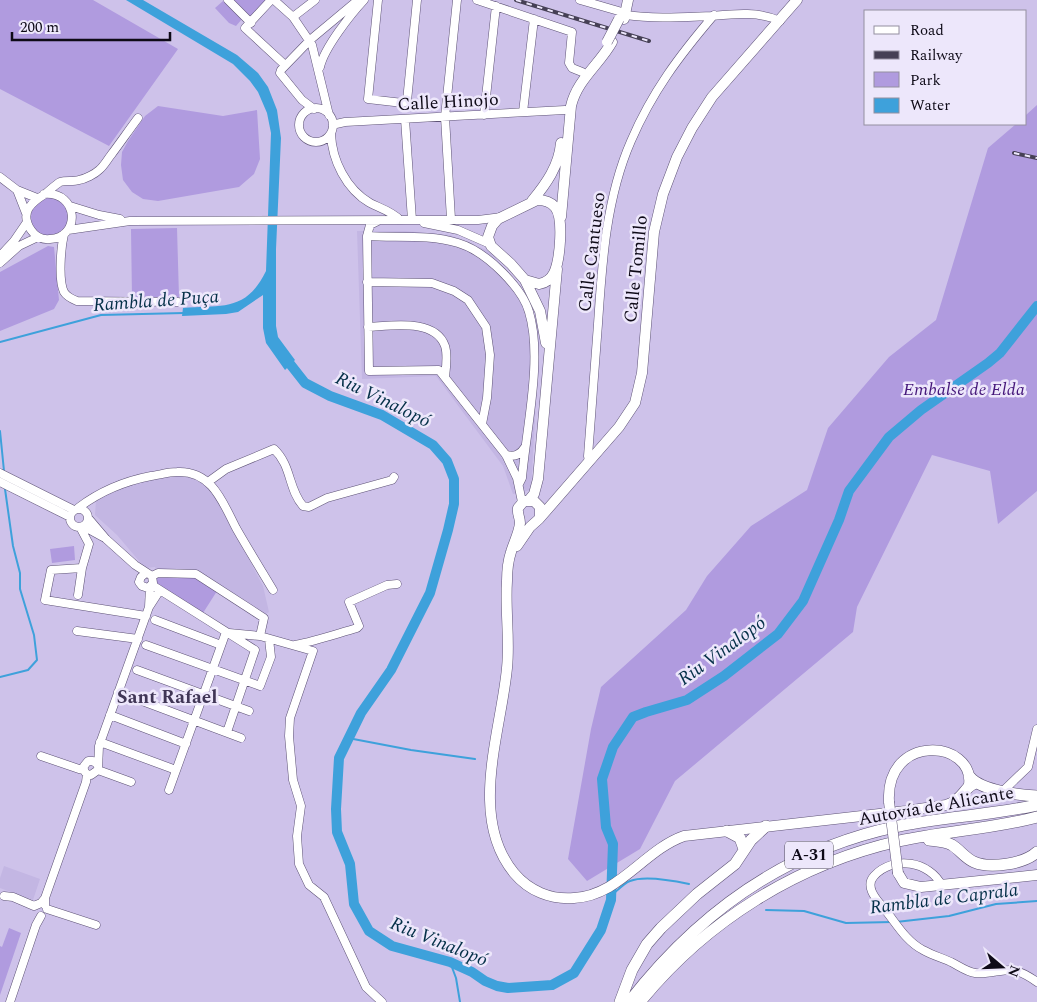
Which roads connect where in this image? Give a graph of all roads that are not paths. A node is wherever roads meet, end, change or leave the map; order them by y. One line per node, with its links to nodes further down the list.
1 (228, 0): 19 (street)
2 (273, 0): 16 (street); 19 (street)
3 (314, 0): 16 (street)
4 (360, 0): 20 (street); 23 (street)
5 (378, 0): 6 (street)
6 (417, 0)
7 (457, 0): 35 (street)
8 (477, 0): 13 (street)
9 (580, 0): 15 (street)
10 (623, 0): 15 (main road)
11 (628, 0): 15 (main road)
12 (797, 0): 18 (main road, Calle Tomillo)
13 (496, 6): 17 (street); 33 (street)
14 (714, 15): 15 (street); 18 (street); 77 (street, Calle Cantueso)
15 (623, 16): 21 (main road)
16 (293, 17): 20 (street)
17 (534, 19): 26 (street); 31 (street)
18 (780, 21): 77 (main road, Calle Tomillo)
19 (248, 26): 24 (street)
20 (310, 40): 22 (street); 24 (street)
21 (610, 42): 26 (main road); 40 (main road)
22 (314, 50): 23 (street); 25 (street)
23 (325, 54): 25 (street)
24 (285, 65): 28 (street)
25 (320, 69): 27 (street)
26 (582, 72): 30 (main road)
27 (325, 97): 29 (street); 32 (street)
28 (302, 100): 29 (street); 34 (street)
29 (316, 109): 32 (street); 34 (street)
30 (565, 110): 31 (street, Calle Hinojo); 40 (main road)
31 (523, 112): 33 (street, Calle Hinojo)
32 (330, 115): 38 (street)
33 (484, 115): 35 (street, Calle Hinojo)
34 (303, 116): 39 (street)
35 (445, 117): 37 (street, Calle Hinojo); 52 (street)
36 (138, 118): 43 (street)
37 (405, 119): 38 (street, Calle Hinojo); 56 (street)
38 (332, 130): 39 (street); 41 (street)
39 (323, 141): 41 (street)
40 (565, 141): 48 (main road); 58 (main road)
41 (332, 149): 47 (street)
42 (0, 177): 44 (street)
43 (66, 182): 45 (street); 46 (street)
44 (17, 190): 45 (street); 51 (street)
45 (41, 196): 46 (street); 51 (street)
46 (62, 198): 49 (street)
47 (367, 201): 54 (street); 56 (street)
48 (532, 201): 50 (main road); 58 (main road)
49 (70, 206): 57 (street); 59 (street)
50 (502, 216): 52 (street); 63 (main road)
51 (27, 219): 61 (street); 65 (street)
52 (451, 219): 56 (street)
53 (354, 220): 54 (street); 57 (street); 60 (street)
54 (363, 220): 55 (street)
55 (380, 220): 56 (street); 60 (street)
56 (406, 220): 63 (street)
57 (130, 221): 59 (street)
58 (560, 223): 67 (main road)
59 (66, 232): 62 (street); 64 (street)
60 (367, 236): 69 (street); 75 (street)
61 (38, 237): 62 (street); 66 (street)
62 (52, 240): 64 (street)
63 (490, 244): 68 (main road)
64 (61, 252): 70 (street)
65 (0, 256)
66 (0, 263)
67 (557, 265): 68 (main road); 72 (main road)
68 (525, 280): 72 (main road)
69 (367, 282): 71 (street); 74 (street)
70 (178, 302)
71 (368, 327): 73 (street); 73 (street)
72 (547, 373): 85 (main road)
73 (445, 377): 74 (street)
74 (482, 424): 76 (street)
75 (525, 447): 76 (street); 82 (street)
76 (506, 455): 82 (street)
77 (589, 461): 83 (main road, Calle Tomillo)
78 (0, 473): 86 (street)
79 (394, 477): 81 (street)
80 (0, 482): 86 (street)
81 (208, 482): 84 (street); 98 (street)
82 (519, 485): 85 (street)
83 (555, 499): 85 (main road, Calle Tomillo); 89 (main road, Calle Tomillo)
84 (90, 502): 86 (street); 87 (street)
85 (532, 503): 88 (main road); 89 (main road)
86 (74, 512): 87 (street); 90 (street)
87 (88, 516): 90 (street); 91 (street)
88 (520, 519): 89 (main road); 92 (main road)
89 (537, 520): 92 (main road, Calle Tomillo)
90 (82, 526): 91 (street); 93 (street)
91 (106, 539): 94 (street)
92 (509, 562): 138 (main road)
93 (82, 568): 99 (street); 101 (street)
94 (146, 575): 96 (street); 96 (street); 105 (street)
95 (397, 584): 110 (street)
96 (149, 587): 97 (street); 100 (street)
97 (160, 590): 100 (street); 104 (street)
98 (274, 590)
99 (78, 595)
100 (149, 604): 101 (street)
101 (146, 616): 106 (street)
102 (156, 620): 109 (street)
103 (77, 631): 106 (street)
104 (227, 633): 105 (street); 109 (street); 113 (street)
105 (260, 636): 107 (street)
106 (138, 639): 114 (street)
107 (268, 639): 110 (street); 113 (street)
108 (146, 645): 111 (street)
109 (221, 645): 111 (street)
110 (295, 645): 149 (street)
111 (213, 669): 113 (street); 115 (street)
112 (137, 670): 115 (street)
113 (244, 680): 116 (street)
114 (118, 692): 118 (street); 119 (street)
115 (204, 694): 116 (street); 119 (street)
116 (236, 706): 117 (street); 121 (street)
117 (249, 711)
118 (110, 715): 123 (street); 124 (street)
119 (194, 720): 121 (street); 124 (street)
120 (1037, 729): 132 (street)
121 (227, 732): 122 (street)
122 (241, 738)
123 (99, 744): 127 (street); 128 (street); 128 (street)
124 (186, 744): 127 (street)
125 (41, 756): 128 (street)
126 (957, 758): 130 (main road); 134 (main road); 143 (main road, bridge)
127 (176, 770): 131 (street)
128 (91, 772): 129 (street); 145 (street)
129 (131, 782)
130 (972, 782): 132 (highway); 134 (highway)
131 (169, 790)
132 (1003, 791): 133 (highway)
133 (1037, 796)
134 (952, 802): 137 (main road)
135 (1037, 805): 151 (highway, Autovía de Alicante / A-31)
136 (1037, 817): 139 (highway, Autovía de Alicante / A-31)
137 (766, 826): 138 (main road); 140 (highway)
138 (727, 831): 140 (highway)
139 (918, 838): 141 (highway); 152 (highway, Autovía de Alicante / A-31)
140 (744, 849): 150 (highway)
141 (1037, 852)
142 (1037, 875): 143 (main road)
143 (942, 886): 147 (street)
144 (2, 895): 145 (street)
145 (42, 909): 146 (street); 148 (street)
146 (96, 925)
147 (1037, 982)
148 (10, 1002)
149 (382, 1002)
150 (620, 1002)
151 (629, 1002)
152 (640, 1002)

